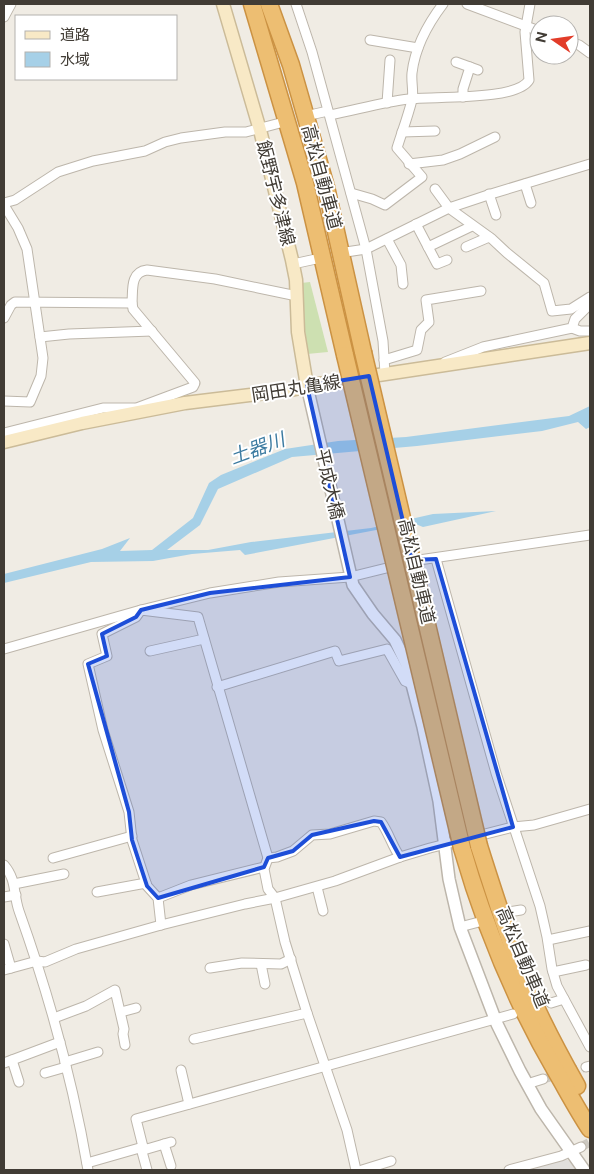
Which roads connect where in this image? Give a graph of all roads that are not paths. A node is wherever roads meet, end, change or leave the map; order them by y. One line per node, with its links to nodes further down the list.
1 (11, 4): 9 (street)
2 (223, 4): 23 (main road, 飯野宇多津線)
3 (252, 4): 135 (highway, 高松自動車道, bridge)
4 (269, 4): 134 (highway, 高松自動車道, bridge)
5 (296, 4): 20 (street)
6 (443, 4): 13 (street)
7 (467, 4): 10 (street)
8 (530, 4): 10 (street)
9 (4, 17)
10 (527, 26): 17 (street)
11 (370, 40): 13 (street)
12 (579, 45): 14 (street)
13 (418, 48): 18 (street)
14 (590, 53)
15 (390, 60): 19 (street)
16 (456, 62): 17 (street)
17 (463, 97): 18 (street)
18 (412, 98): 19 (street); 25 (street)
19 (387, 103): 20 (street)
20 (329, 113): 21 (street); 31 (street)
21 (310, 115)
22 (280, 123): 23 (street)
23 (260, 130): 34 (street); 47 (main road, 飯野宇多津線)
24 (435, 131): 25 (street)
25 (402, 132): 27 (street)
26 (496, 137): 27 (street)
27 (410, 164): 31 (street)
28 (590, 164): 29 (street)
29 (525, 184): 32 (street); 33 (street)
30 (435, 189): 35 (street)
31 (351, 193): 43 (street)
32 (489, 194): 35 (street); 36 (street)
33 (531, 203)
34 (4, 204): 52 (street)
35 (449, 208): 37 (street); 38 (street)
36 (496, 215)
37 (416, 224): 40 (street); 41 (street)
38 (472, 226): 39 (street); 41 (street)
39 (489, 237): 42 (street); 51 (street)
40 (388, 239): 43 (street); 48 (street)
41 (428, 247): 46 (street)
42 (466, 247)
43 (366, 249): 44 (street); 61 (street)
44 (346, 252)
45 (316, 259): 47 (street)
46 (447, 260)
47 (293, 264): 50 (main road, 飯野宇多津線)
48 (403, 284)
49 (481, 291): 61 (street)
50 (297, 296): 53 (street); 64 (main road, 飯野宇多津線)
51 (590, 297)
52 (36, 301): 53 (street); 55 (street); 59 (street)
53 (132, 303): 57 (street)
54 (590, 304): 56 (street)
55 (4, 318)
56 (572, 328): 58 (street); 62 (street)
57 (152, 331): 59 (street); 66 (street)
58 (590, 331)
59 (40, 337): 65 (street)
60 (590, 343): 62 (main road, 岡田丸亀線)
61 (384, 360): 63 (street)
62 (439, 366): 63 (main road, 岡田丸亀線)
63 (385, 374): 64 (main road, 岡田丸亀線)
64 (308, 386): 66 (main road, 岡田丸亀線); 71 (street, 平成大橋)
65 (4, 401)
66 (133, 411): 67 (street); 68 (main road, 岡田丸亀線)
67 (4, 433)
68 (4, 442)
69 (590, 535): 70 (street)
70 (436, 559): 71 (street); 79 (street)
71 (350, 573): 72 (street); 76 (street, 平成大橋)
72 (142, 610): 73 (street); 74 (street); 80 (street)
73 (204, 639): 75 (street); 77 (street)
74 (4, 648)
75 (150, 650)
76 (412, 684): 77 (street); 81 (street, 平成大橋)
77 (217, 687): 84 (street)
78 (590, 809): 79 (street)
79 (514, 827): 81 (street); 102 (street)
80 (132, 836): 83 (street); 87 (street)
81 (445, 846): 82 (street); 100 (street, 平成大橋)
82 (400, 857): 84 (street); 89 (street)
83 (53, 858)
84 (266, 863): 93 (street); 94 (street)
85 (4, 865): 88 (street)
86 (64, 874): 88 (street)
87 (146, 883): 90 (street); 93 (street)
88 (14, 884): 91 (street)
89 (317, 886): 94 (street); 95 (street)
90 (97, 892)
91 (16, 895): 92 (street); 105 (street)
92 (4, 898)
93 (158, 898): 99 (street)
94 (275, 898): 99 (street); 104 (street)
95 (323, 910)
96 (520, 910): 97 (street)
97 (508, 912)
98 (479, 922): 100 (street)
99 (161, 925): 105 (street)
100 (460, 927): 119 (street, 平成大橋)
101 (590, 931): 102 (street)
102 (548, 940): 110 (street)
103 (4, 944): 109 (street)
104 (291, 960): 106 (street); 116 (street)
105 (37, 961): 109 (street); 118 (street)
106 (261, 964): 108 (street); 111 (street)
107 (586, 965): 110 (street)
108 (210, 968)
109 (7, 969)
110 (553, 972): 112 (street)
111 (265, 984)
112 (564, 999): 113 (street); 123 (street)
113 (551, 1003)
114 (136, 1008): 115 (street)
115 (120, 1012): 118 (street); 122 (street)
116 (307, 1013): 120 (street); 127 (street)
117 (512, 1014): 119 (street)
118 (54, 1018): 121 (street)
119 (495, 1020): 127 (street); 132 (street, 平成大橋)
120 (194, 1039)
121 (60, 1042): 125 (street); 126 (street)
122 (125, 1045)
123 (590, 1047)
124 (98, 1052): 126 (street)
125 (8, 1062): 131 (street)
126 (66, 1065): 129 (street); 140 (street)
127 (325, 1066): 133 (street); 142 (street)
128 (181, 1070): 133 (street)
129 (45, 1073)
130 (543, 1079): 132 (street)
131 (19, 1082)
132 (527, 1084): 137 (street, 平成大橋)
133 (189, 1104): 136 (street)
134 (590, 1111)
135 (590, 1129)
136 (142, 1147): 139 (street); 140 (street); 141 (street)
137 (576, 1149): 144 (street); 145 (street, 平成大橋)
138 (391, 1161): 143 (street)
139 (171, 1166)
140 (87, 1167)
141 (147, 1170)
142 (356, 1170)
143 (362, 1170)
144 (509, 1170)
145 (584, 1170)

